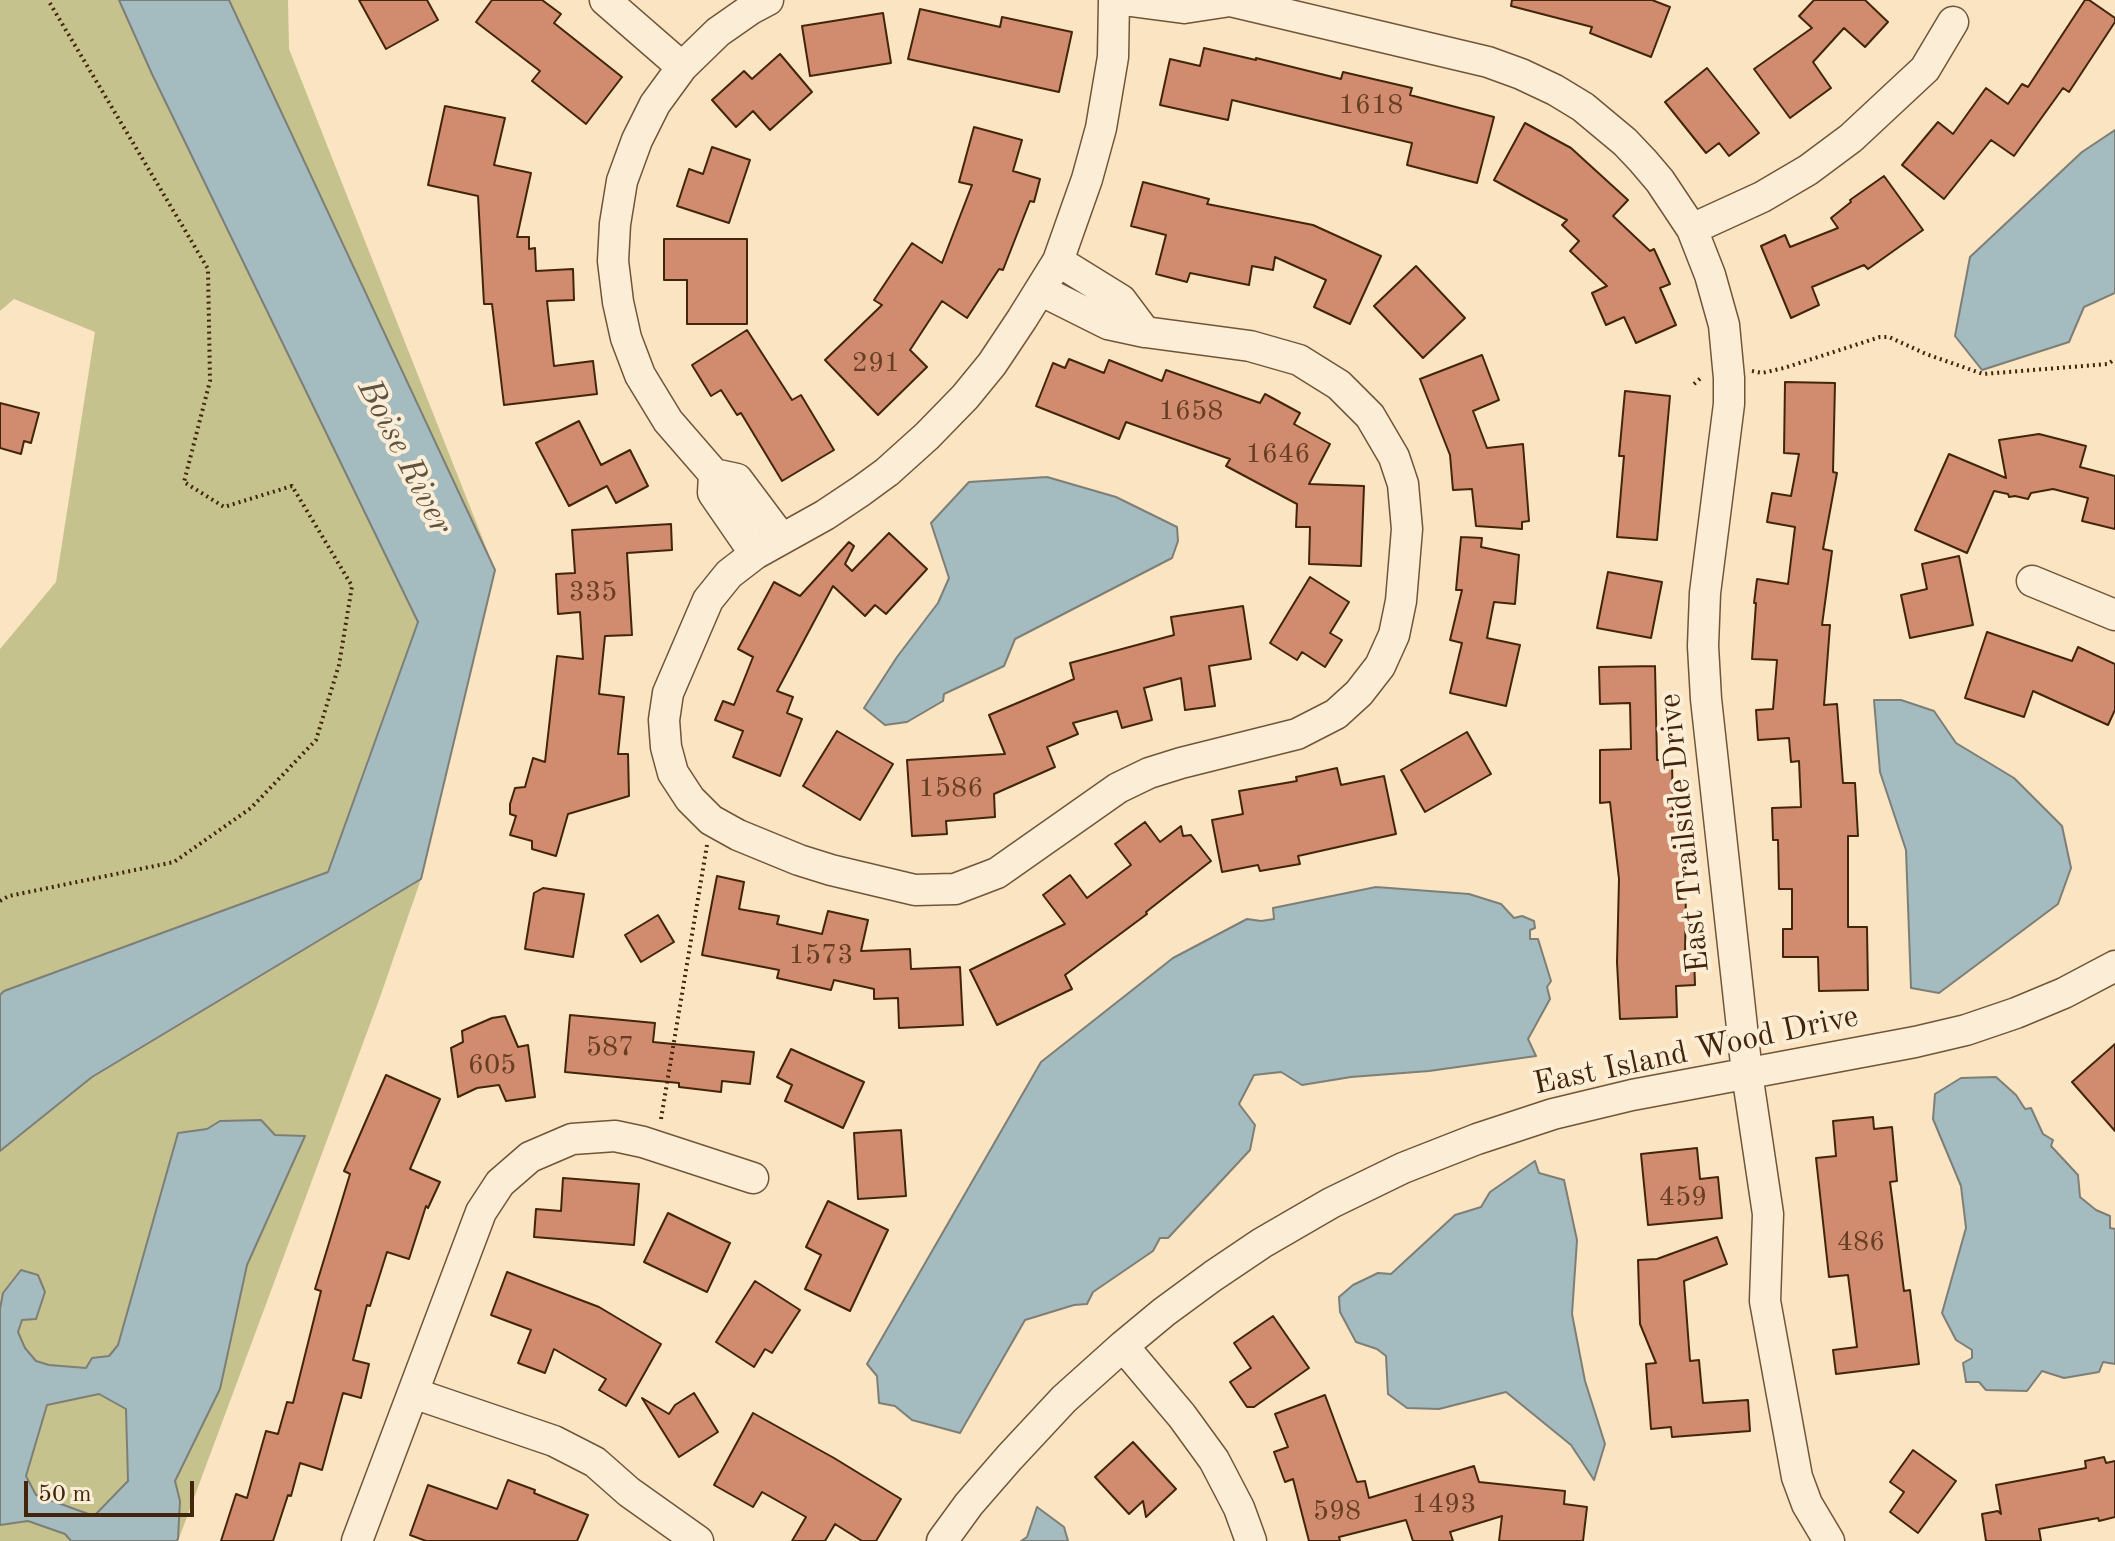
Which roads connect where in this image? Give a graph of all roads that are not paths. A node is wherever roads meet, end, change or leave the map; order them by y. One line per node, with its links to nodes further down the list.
1 (605, 0): 7 (street)
2 (768, 0): 7 (street)
3 (1114, 0): 9 (street)
4 (1123, 0): 5 (street)
5 (1229, 1): 8 (street, East Trailside Drive)
6 (1953, 22): 8 (street)
7 (682, 67): 12 (street)
8 (1692, 229): 18 (street, East Trailside Drive)
9 (1058, 261): 10 (street); 11 (street)
10 (1040, 290): 11 (street); 13 (street)
11 (1145, 332): 14 (street)
12 (714, 474): 13 (street); 14 (street)
13 (782, 539): 14 (street)
14 (755, 554)
15 (2032, 581): 16 (street)
16 (2115, 615)
17 (2115, 966): 18 (street, East Island Wood Drive)
18 (1747, 1073): 20 (street, East Island Wood Drive); 26 (street, East Trailside Drive)
19 (753, 1178): 21 (street)
20 (1123, 1346): 24 (street, East Island Wood Drive); 25 (street)
21 (413, 1393): 22 (street); 23 (street)
22 (357, 1541)
23 (698, 1541)
24 (942, 1541)
25 (1251, 1541)
26 (1829, 1541)

